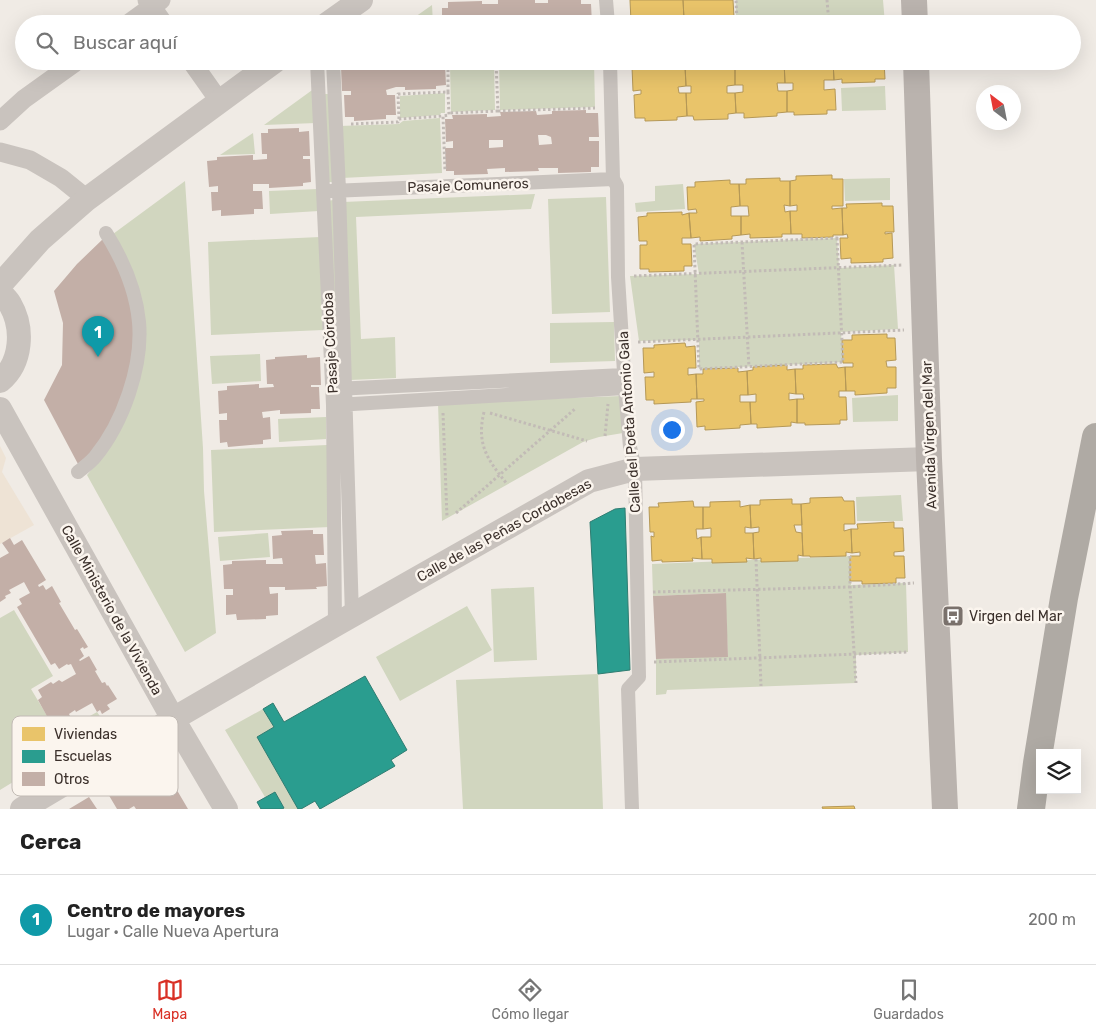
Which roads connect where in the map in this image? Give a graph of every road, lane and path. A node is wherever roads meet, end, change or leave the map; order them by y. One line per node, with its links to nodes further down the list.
1 (361, 0): 9 (street)
2 (606, 0): 10 (street)
3 (736, 0): 11 (path)
4 (827, 0): 12 (path)
5 (914, 0): 13 (main road)
6 (153, 2): 7 (street); 8 (street)
7 (138, 15)
8 (160, 15)
9 (341, 15)
10 (607, 15)
11 (737, 15)
12 (828, 15)
13 (915, 15)
14 (64, 70): 30 (street)
15 (197, 70): 24 (street)
16 (263, 70): 24 (street)
17 (317, 70): 36 (street, Pasaje Córdoba)
18 (333, 70): 31 (street)
19 (448, 70): 23 (path)
20 (496, 70): 26 (path)
21 (610, 70): 25 (street, Calle del Poeta Antonio Gala)
22 (916, 70): 40 (main road, Avenida Virgen del Mar)
23 (448, 92): 27 (path); 29 (path)
24 (220, 102): 37 (street)
25 (611, 107): 26 (path); 33 (street, Calle del Poeta Antonio Gala)
26 (498, 111): 27 (path)
27 (449, 113): 28 (path)
28 (443, 116): 29 (path); 34 (path)
29 (399, 119): 31 (path)
30 (0, 121)
31 (336, 125): 35 (street)
32 (0, 152): 37 (street)
33 (613, 179): 34 (street, Pasaje Comuneros); 44 (street, Calle del Poeta Antonio Gala)
34 (446, 186): 35 (street, Pasaje Comuneros)
35 (339, 190): 36 (street, Pasaje Comuneros); 55 (street)
36 (323, 191): 55 (street, Pasaje Córdoba)
37 (88, 199): 45 (street)
38 (106, 233): 70 (street)
39 (742, 242): 41 (path); 42 (path); 43 (path)
40 (924, 265): 41 (path); 47 (main road, Avenida Virgen del Mar)
41 (838, 268): 42 (path); 48 (path)
42 (744, 272): 43 (path); 49 (path)
43 (695, 274): 44 (path); 50 (path)
44 (618, 277): 51 (street, Calle del Poeta Antonio Gala)
45 (0, 285)
46 (0, 292): 53 (street)
47 (925, 329): 48 (path); 68 (main road, Avenida Virgen del Mar)
48 (841, 332): 49 (path); 52 (path)
49 (747, 337): 50 (path); 52 (path)
50 (698, 339): 51 (path); 52 (path)
51 (622, 343): 54 (street, Calle del Poeta Antonio Gala)
52 (748, 367)
53 (0, 381)
54 (624, 381): 55 (street); 58 (street); 69 (street, Calle del Poeta Antonio Gala)
55 (338, 389): 58 (street, Pasaje Córdoba)
56 (609, 397): 65 (path)
57 (580, 404): 64 (path)
58 (339, 405): 81 (street, Pasaje Córdoba)
59 (485, 407): 63 (path)
60 (0, 409): 88 (street, Calle Ministerio de la Vivienda)
61 (476, 410): 63 (path)
62 (443, 412): 74 (path)
63 (484, 412): 64 (path); 71 (path)
64 (550, 430): 67 (path); 71 (path)
65 (605, 436)
66 (1096, 437): 96 (highway)
67 (586, 441)
68 (930, 459): 69 (street, Calle de las Peñas Cordobesas); 77 (main road, Avenida Virgen del Mar)
69 (635, 468): 80 (street, Calle del Poeta Antonio Gala); 81 (street, Calle de las Peñas Cordobesas)
70 (78, 472)
71 (500, 475): 72 (path); 73 (path)
72 (507, 484)
73 (456, 513)
74 (448, 518)
75 (850, 556): 78 (path)
76 (756, 560): 79 (path)
77 (935, 582): 78 (path); 95 (main road, Avenida Virgen del Mar)
78 (850, 587): 79 (path); 83 (path)
79 (757, 590): 80 (path); 84 (path)
80 (637, 593): 85 (street, Calle del Poeta Antonio Gala)
81 (344, 620): 89 (street, Calle de las Peñas Cordobesas)
82 (908, 652): 83 (path)
83 (855, 654): 84 (path); 86 (path)
84 (760, 658): 85 (path); 87 (path)
85 (639, 663): 94 (street, Calle del Poeta Antonio Gala)
86 (856, 682)
87 (761, 686)
88 (171, 716)
89 (178, 716)
90 (178, 727): 93 (street, Calle Ministerio de la Vivienda)
91 (44, 796): 92 (street, Calle de las Peñas Cordobesas)
92 (22, 809)
93 (226, 809)
94 (632, 809)
95 (945, 809)
96 (1031, 809)

